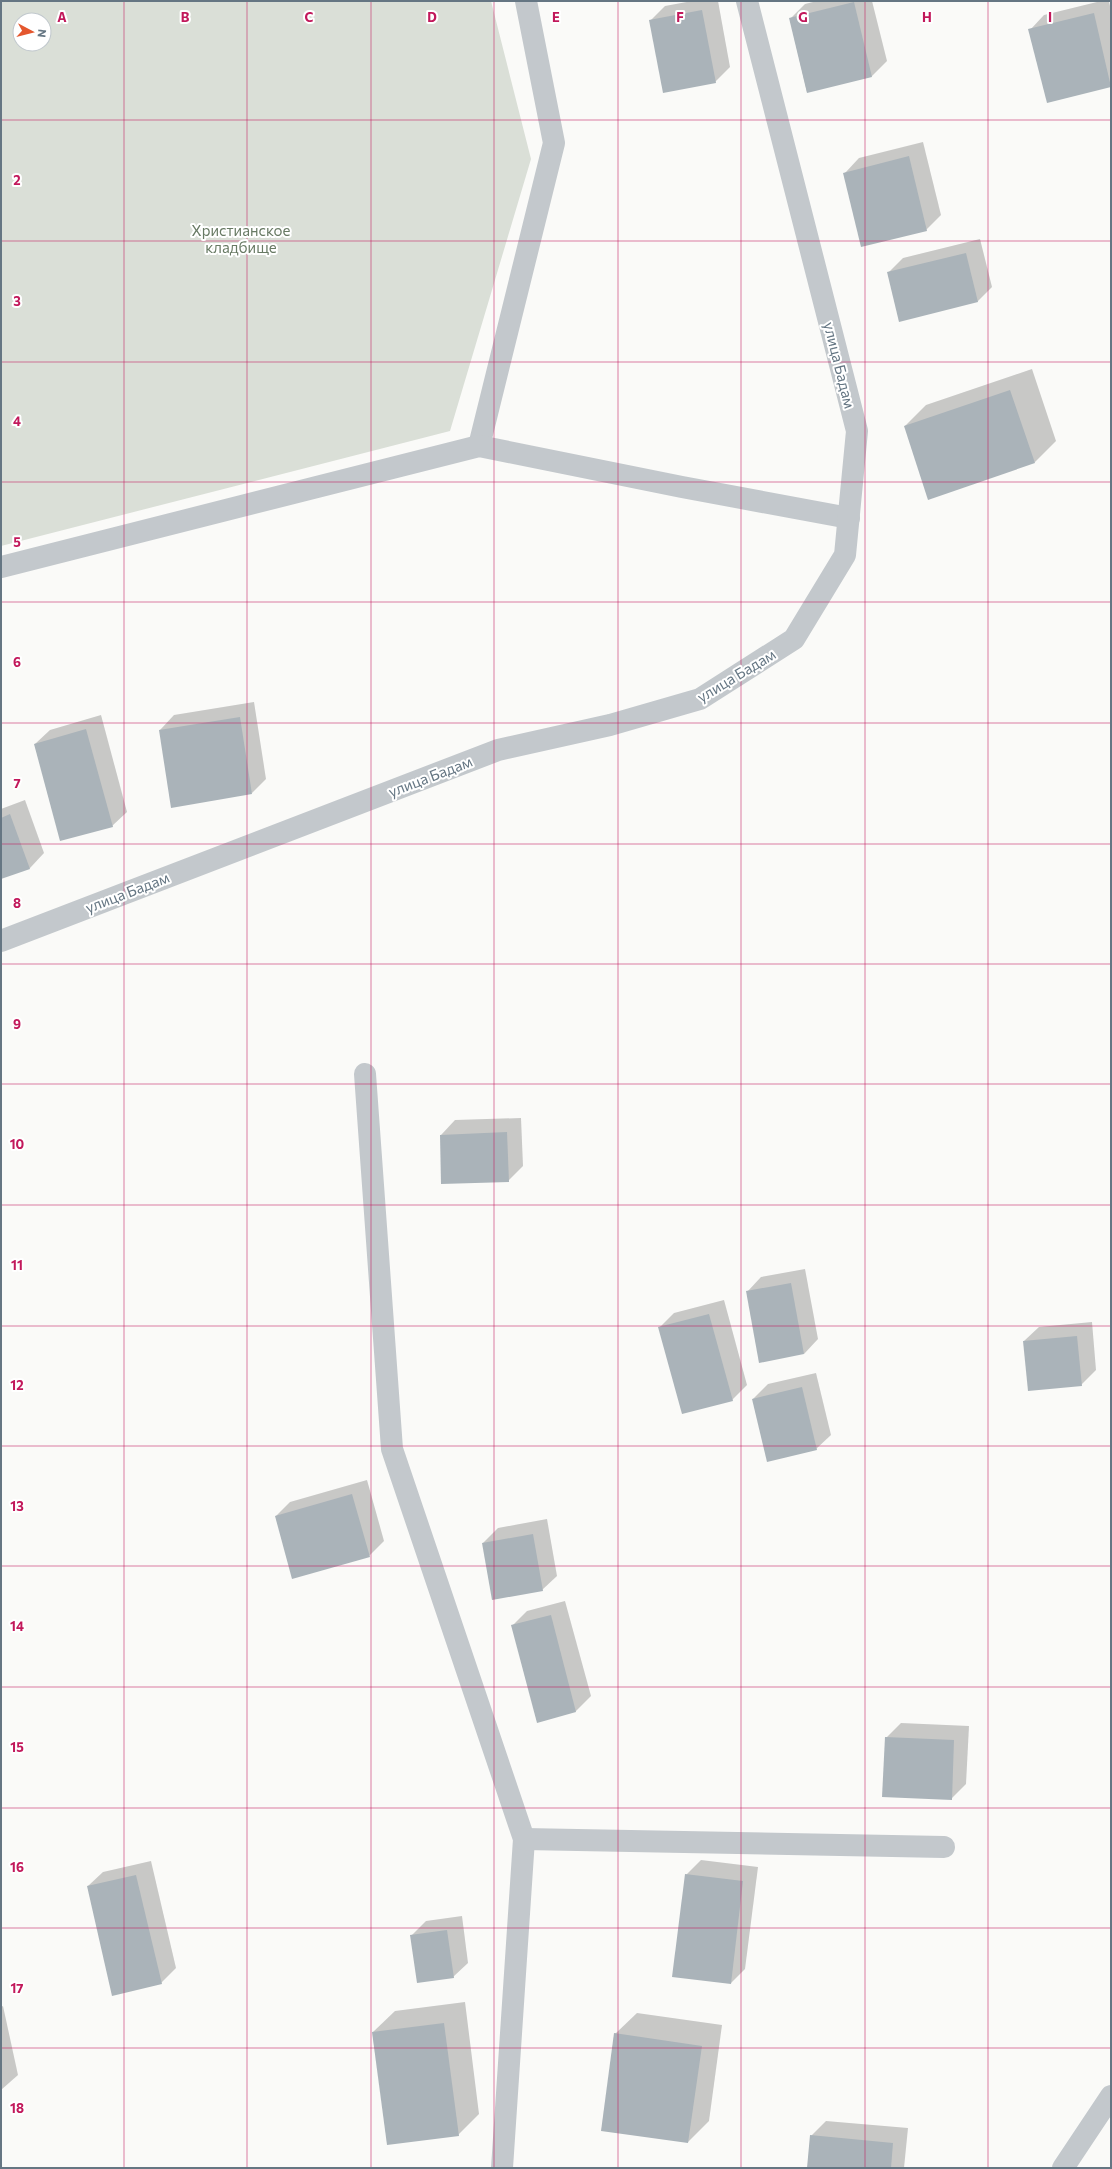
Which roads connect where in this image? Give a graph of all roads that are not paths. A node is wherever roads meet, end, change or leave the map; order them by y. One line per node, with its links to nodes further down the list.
1 (526, 1): 3 (street)
2 (747, 1): 4 (street, улица Бадам)
3 (479, 446): 4 (street); 5 (street)
4 (849, 518): 6 (street, улица Бадам)
5 (1, 567)
6 (1, 941)
7 (365, 1074): 8 (street)
8 (524, 1839): 9 (street); 11 (street)
9 (944, 1847)
10 (1111, 2096): 12 (street)
11 (502, 2168)
12 (1063, 2168)

